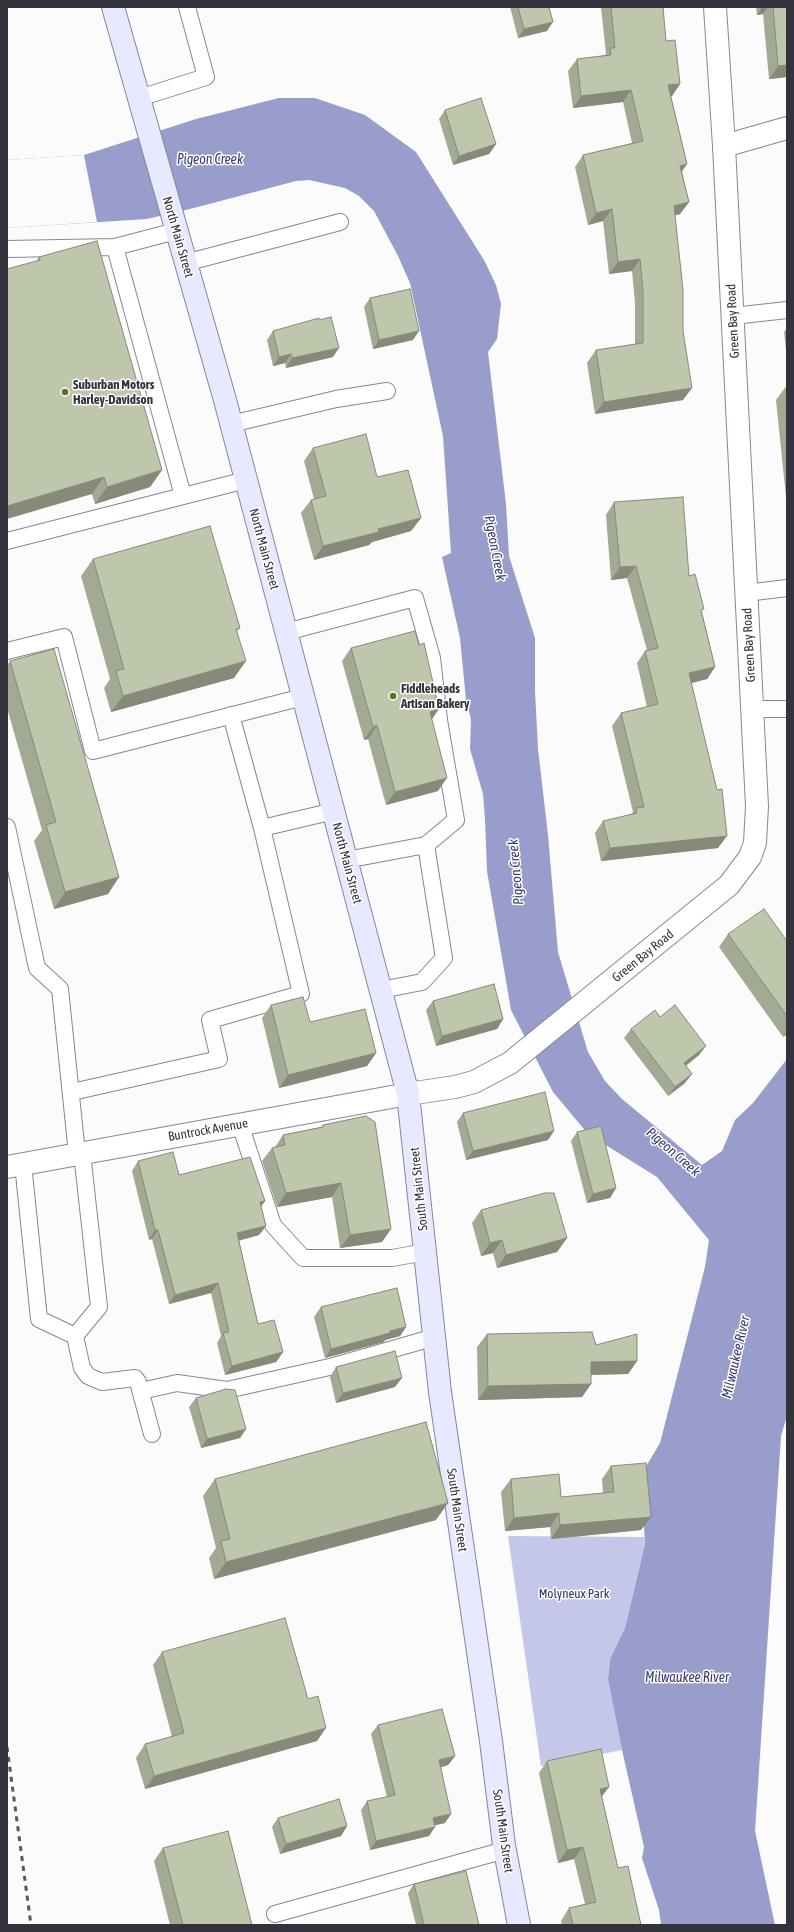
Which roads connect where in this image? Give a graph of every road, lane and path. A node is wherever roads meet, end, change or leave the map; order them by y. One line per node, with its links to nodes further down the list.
1 (113, 7): 4 (main road, North Main Street)
2 (187, 7): 4 (lane)
3 (715, 7): 6 (street, Green Bay Road)
4 (139, 98): 8 (main road, North Main Street)
5 (787, 128): 6 (street)
6 (724, 146): 13 (street, Green Bay Road)
7 (340, 222): 11 (lane)
8 (176, 231): 9 (lane); 11 (main road, North Main Street)
9 (115, 247): 10 (lane); 17 (lane)
10 (7, 249)
11 (185, 263): 15 (main road, North Main Street)
12 (787, 310): 13 (lane)
13 (733, 316): 20 (street, Green Bay Road)
14 (387, 391): 15 (lane)
15 (231, 424): 16 (main road, North Main Street)
16 (246, 480): 17 (lane); 21 (main road, North Main Street)
17 (183, 496): 18 (lane)
18 (7, 541)
19 (787, 588): 20 (lane)
20 (746, 593): 24 (street, Green Bay Road)
21 (286, 632): 23 (main road, North Main Street); 30 (lane)
22 (7, 651): 26 (lane)
23 (303, 697): 26 (lane); 27 (main road, North Main Street)
24 (752, 709): 25 (lane); 34 (street, Green Bay Road)
25 (787, 709)
26 (231, 715): 29 (lane)
27 (334, 811): 29 (lane); 31 (main road, North Main Street)
28 (7, 827): 33 (lane)
29 (262, 828): 33 (lane)
30 (426, 845): 31 (lane); 32 (lane)
31 (346, 860): 32 (main road, North Main Street)
32 (381, 990): 34 (main road, North Main Street)
33 (72, 1092): 36 (lane)
34 (408, 1094): 35 (street, Buntrock Avenue); 38 (main road, South Main Street)
35 (240, 1124): 36 (street, Buntrock Avenue); 38 (lane)
36 (80, 1154): 37 (street, Buntrock Avenue); 39 (lane)
37 (15, 1165): 39 (lane)
38 (426, 1252): 40 (main road, South Main Street)
39 (75, 1336): 41 (lane)
40 (435, 1337): 41 (lane); 43 (main road, South Main Street)
41 (141, 1391): 42 (lane)
42 (152, 1434)
43 (505, 1850): 44 (lane); 45 (main road, South Main Street)
44 (275, 1914)
45 (519, 1925)

